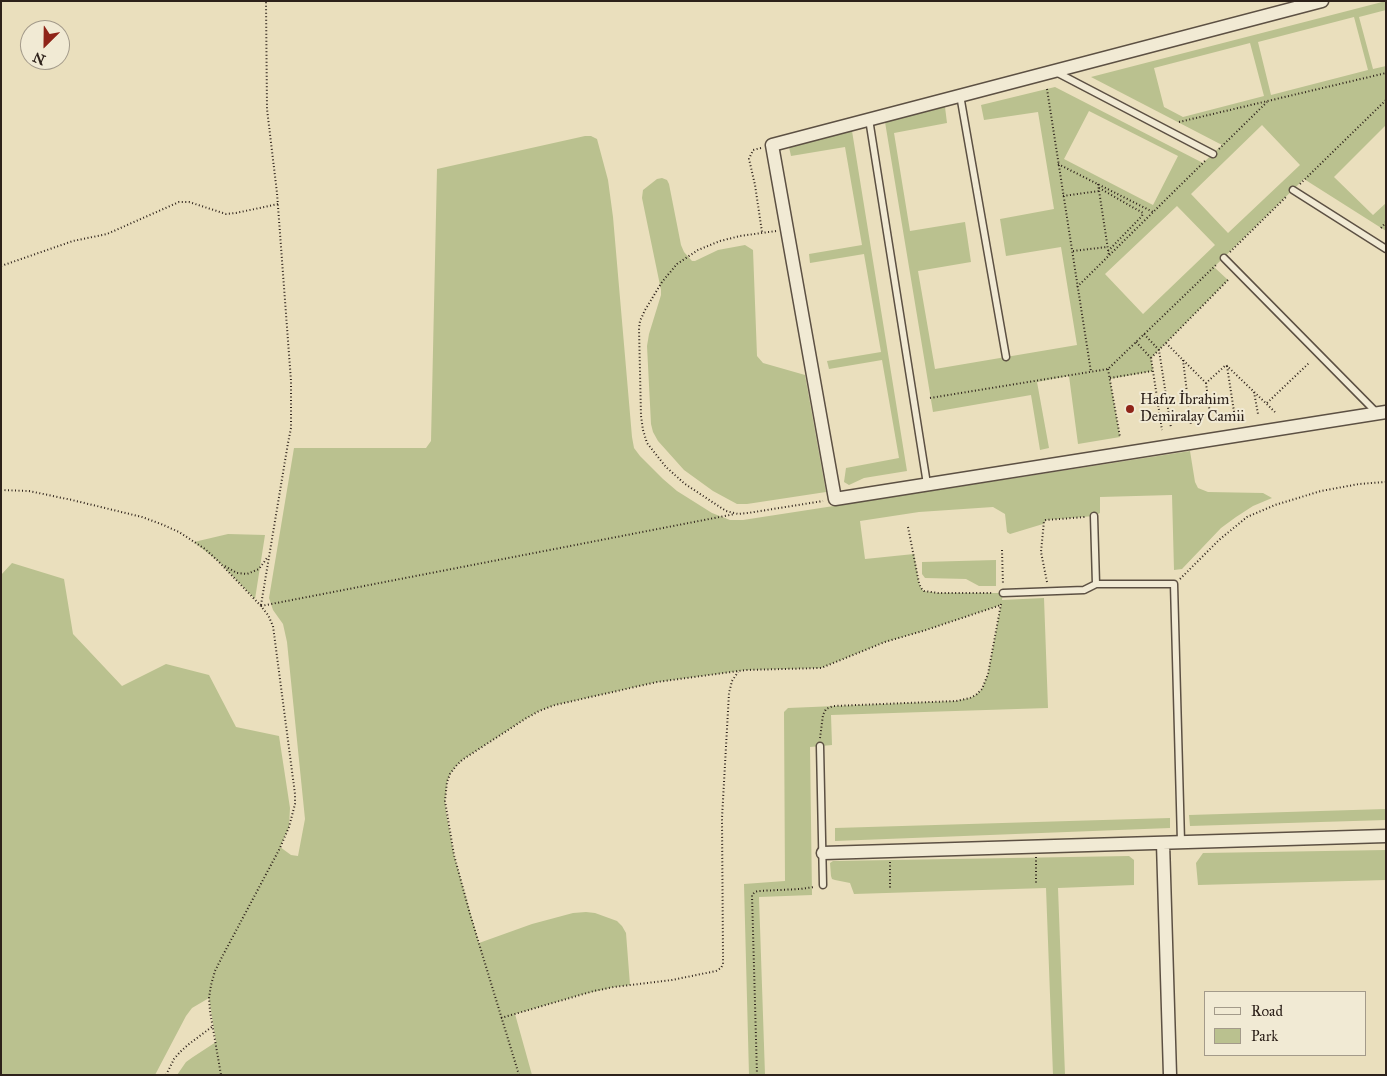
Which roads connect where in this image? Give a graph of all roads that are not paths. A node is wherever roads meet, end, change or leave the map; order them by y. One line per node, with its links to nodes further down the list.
1 (1322, 1): 2 (street)
2 (1054, 71): 3 (street); 5 (lane)
3 (960, 96): 4 (street); 9 (lane)
4 (869, 119): 11 (lane); 11 (street)
5 (1213, 154)
6 (1293, 190): 7 (lane)
7 (1386, 249)
8 (1224, 258): 10 (lane)
9 (1006, 357)
10 (1381, 412): 11 (street)
11 (927, 484)
12 (1094, 516): 13 (lane)
13 (1096, 584): 14 (lane); 17 (lane)
14 (1003, 593)
15 (820, 746): 19 (lane)
16 (1386, 836): 17 (street)
17 (1181, 842): 18 (street)
18 (1163, 843): 19 (street); 21 (street)
19 (823, 853): 20 (lane)
20 (823, 885)
21 (1170, 1075)

